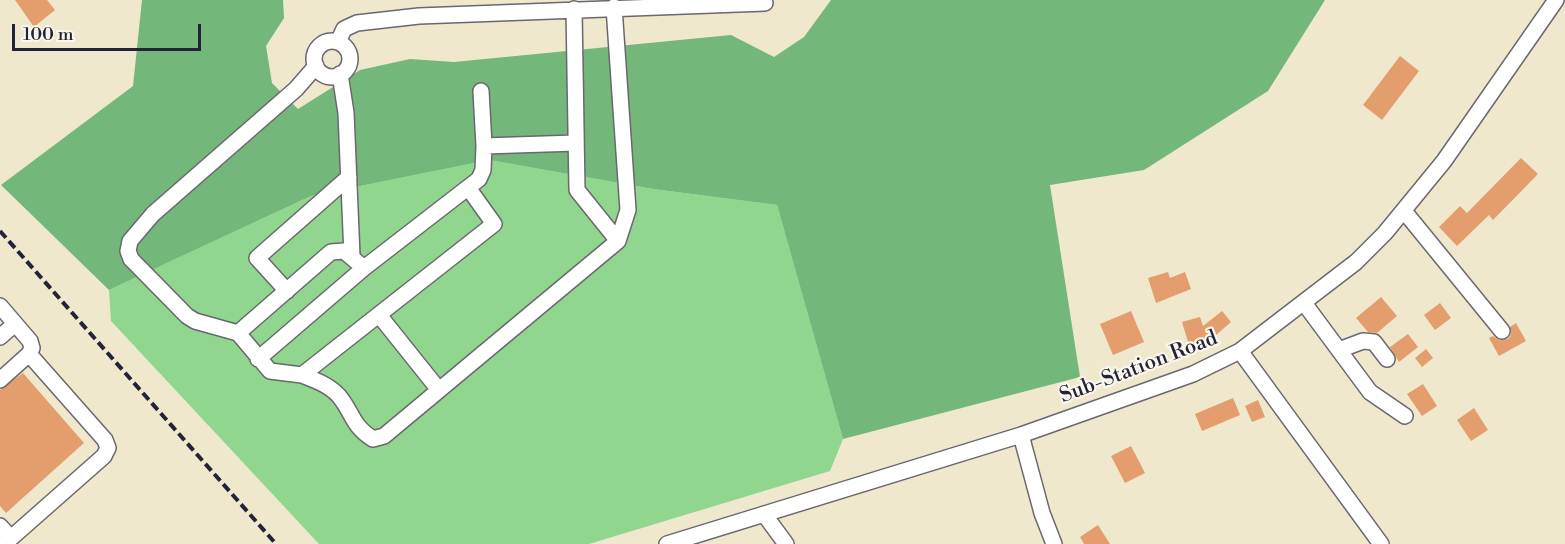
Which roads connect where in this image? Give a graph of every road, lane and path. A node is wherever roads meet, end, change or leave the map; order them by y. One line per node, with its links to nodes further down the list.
1 (1556, 0): 14 (street, Sub-Station Road)
2 (765, 3): 4 (street)
3 (504, 6): 5 (street); 6 (street)
4 (614, 7): 5 (street); 15 (street)
5 (574, 9): 10 (street)
6 (338, 42): 7 (street); 8 (street)
7 (316, 66): 8 (street); 24 (street)
8 (340, 74): 12 (street)
9 (481, 91): 11 (street)
10 (576, 143): 11 (street); 15 (street)
11 (484, 146): 13 (street)
12 (349, 177): 16 (street); 18 (street)
13 (469, 189): 17 (street); 21 (street)
14 (1404, 211): 19 (street, Sub-Station Road); 23 (street)
15 (618, 241): 33 (street)
16 (352, 256): 17 (street); 18 (street)
17 (364, 268): 29 (street)
18 (287, 291): 24 (street)
19 (1304, 303): 26 (street); 27 (street, Sub-Station Road)
20 (0, 306): 22 (street)
21 (379, 315): 31 (street); 33 (street)
22 (15, 324): 25 (street); 28 (street)
23 (1502, 331)
24 (238, 333): 29 (street)
25 (0, 337)
26 (1339, 350): 30 (street); 34 (street)
27 (1240, 351): 35 (street, Sub-Station Road); 42 (street)
28 (29, 354): 32 (street); 38 (street)
29 (258, 359): 31 (street)
30 (1387, 359)
31 (302, 375): 33 (street)
32 (0, 380)
33 (439, 390)
34 (1405, 416)
35 (1021, 435): 36 (street, Sub-Station Road); 41 (street)
36 (764, 514): 39 (street, Sub-Station Road); 40 (street)
37 (0, 526): 38 (street)
38 (7, 541)
39 (667, 544)
40 (786, 544)
41 (1054, 544)
42 (1381, 544)

